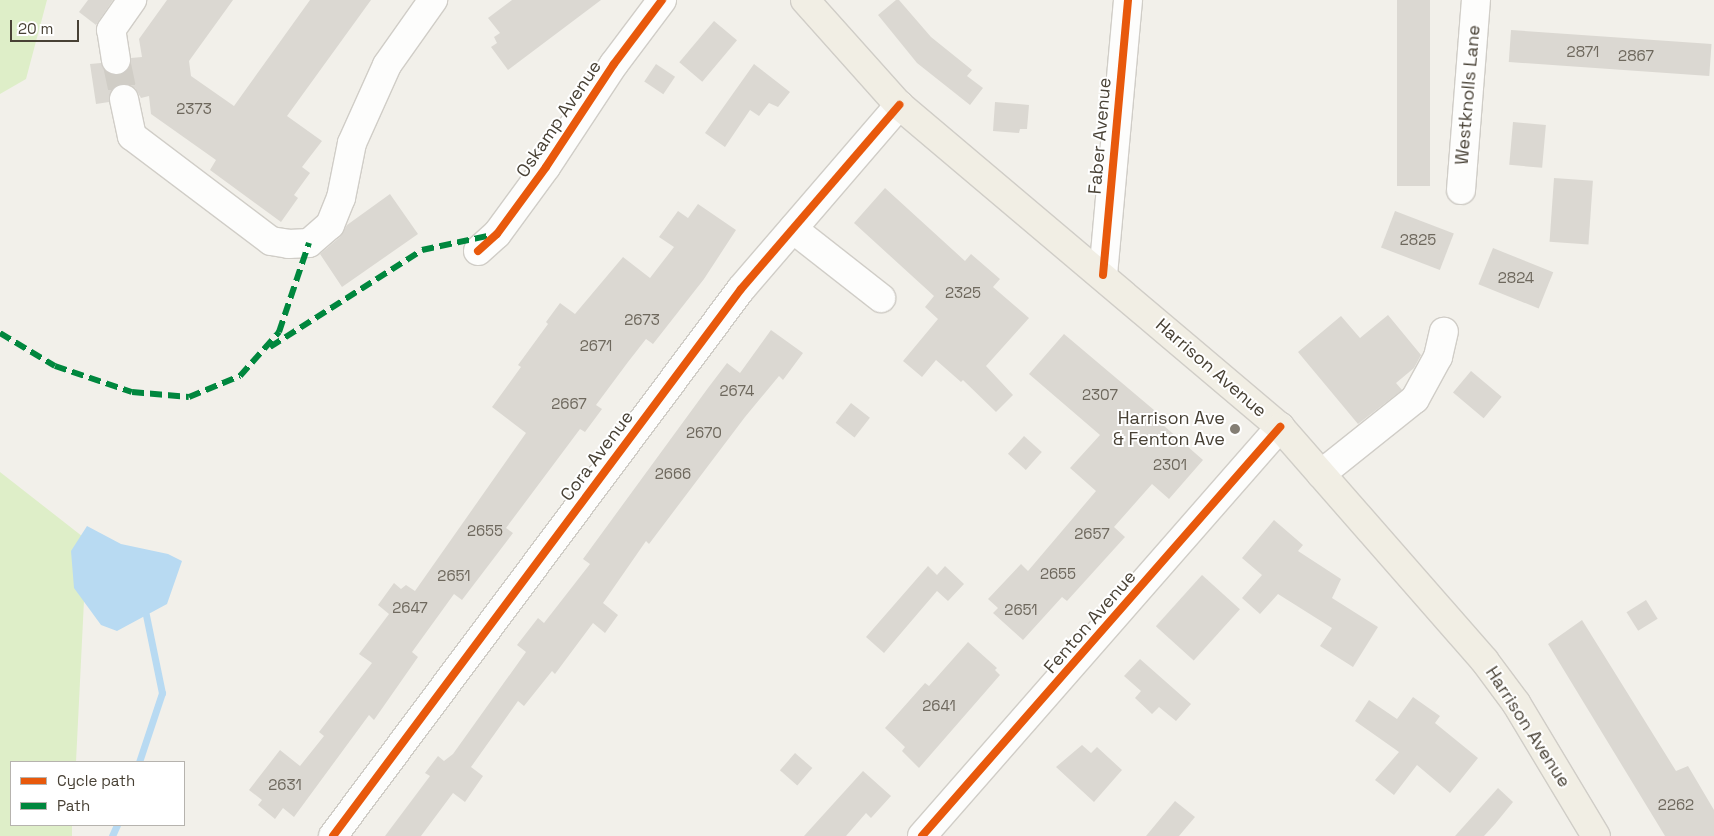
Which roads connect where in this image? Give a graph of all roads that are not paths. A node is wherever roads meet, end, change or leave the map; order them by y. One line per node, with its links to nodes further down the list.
1 (132, 0): 7 (street)
2 (433, 0): 8 (street)
3 (662, 0): 12 (street, Oskamp Avenue)
4 (805, 0): 9 (main road, Harrison Avenue)
5 (1128, 0): 13 (street, Faber Avenue)
6 (1476, 0): 10 (street, Westknolls Lane)
7 (116, 60)
8 (124, 99)
9 (899, 105): 11 (street, Cora Avenue); 13 (main road, Harrison Avenue)
10 (1461, 190)
11 (792, 229): 14 (street); 18 (street, Cora Avenue)
12 (478, 251)
13 (1103, 275): 16 (main road, Harrison Avenue)
14 (881, 298)
15 (1444, 332): 17 (street)
16 (1280, 427): 17 (main road, Harrison Avenue); 19 (street, Fenton Avenue)
17 (1321, 474): 20 (main road, Harrison Avenue)
18 (333, 836)
19 (922, 836)
20 (1596, 836)

